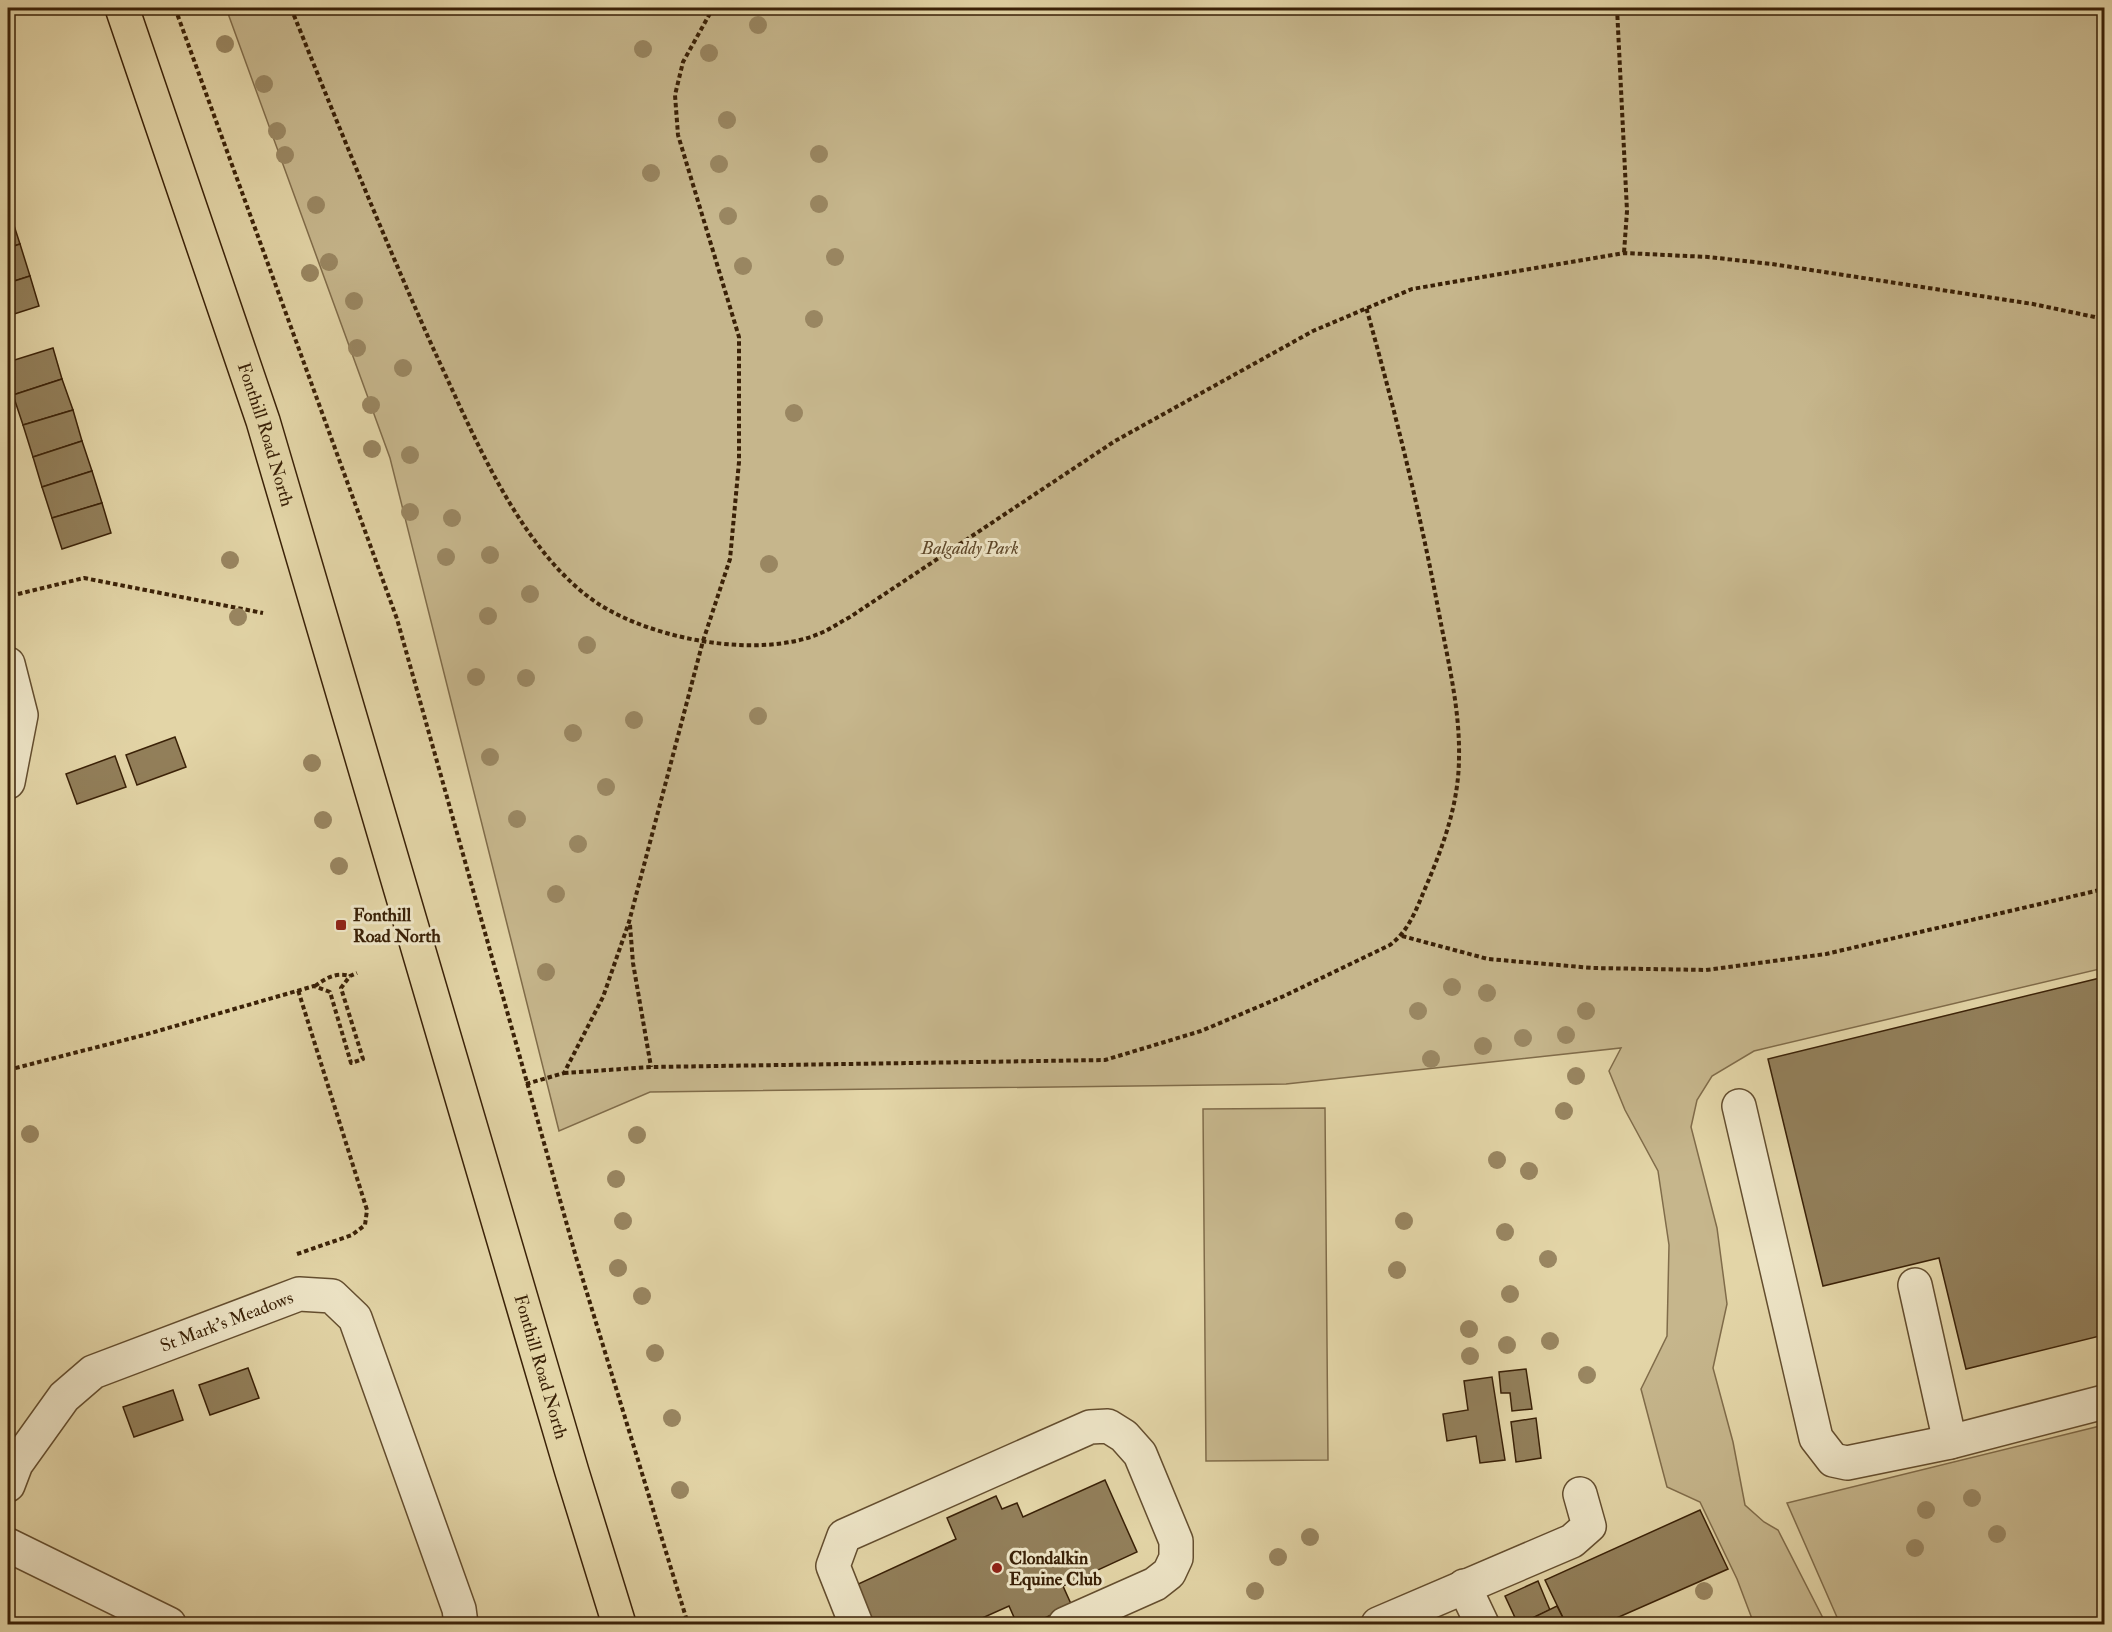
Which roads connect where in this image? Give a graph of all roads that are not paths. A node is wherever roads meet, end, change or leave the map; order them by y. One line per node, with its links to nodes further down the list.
1 (122, 8): 14 (main road, Fonthill Road North)
2 (8, 664): 3 (street)
3 (8, 782)
4 (1739, 1106): 7 (street)
5 (1915, 1285): 7 (street)
6 (2104, 1402): 7 (street)
7 (1950, 1442)
8 (8, 1485): 13 (street, St Mark's Meadows)
9 (1580, 1494): 11 (street)
10 (8, 1545): 12 (street)
11 (1464, 1586): 17 (street); 18 (street)
12 (169, 1624)
13 (461, 1624)
14 (619, 1624)
15 (856, 1624): 16 (street)
16 (1065, 1624)
17 (1378, 1624)
18 (1482, 1624)

